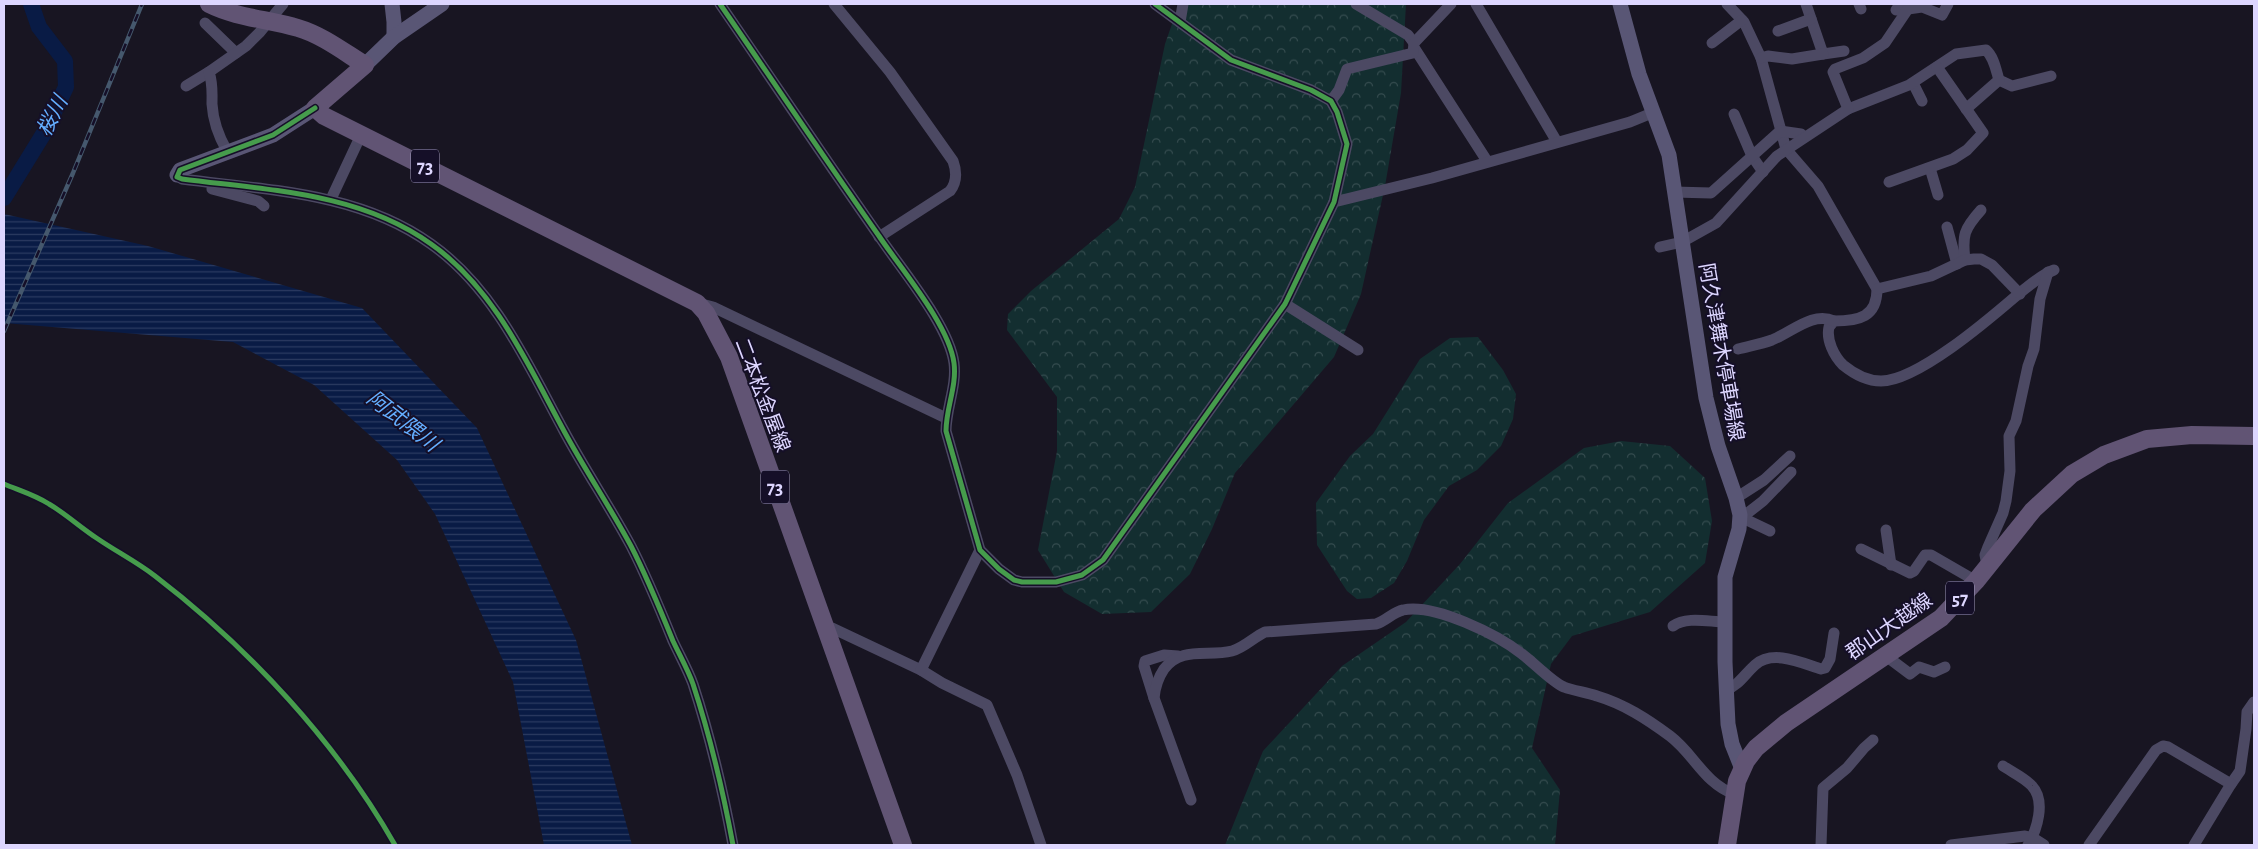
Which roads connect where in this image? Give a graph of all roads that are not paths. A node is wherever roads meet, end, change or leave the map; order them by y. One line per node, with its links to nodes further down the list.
1 (209, 4): 18 (main road)
2 (283, 4): 18 (street)
3 (392, 4): 22 (main road)
4 (442, 4): 22 (main road)
5 (720, 4): 62 (street)
6 (834, 4): 62 (street)
7 (1156, 4): 19 (street)
8 (1183, 4): 19 (street)
9 (1356, 4): 24 (street)
10 (1476, 4): 46 (street)
11 (1620, 4): 41 (main road, 阿久津舞木停車場線)
12 (1727, 4): 17 (street)
13 (1806, 4): 16 (street)
14 (1948, 4): 39 (street)
15 (1448, 5): 24 (street)
16 (1811, 19): 21 (street); 27 (street)
17 (1742, 20): 23 (street); 28 (street)
18 (269, 21): 26 (street); 29 (main road)
19 (1180, 22): 36 (street)
20 (205, 23): 26 (street)
21 (1778, 31)
22 (394, 37): 29 (main road)
23 (1712, 43)
24 (1415, 46): 36 (street); 50 (street)
25 (1844, 51): 27 (street)
26 (236, 52): 31 (street)
27 (1823, 54): 28 (street)
28 (1761, 58): 43 (street)
29 (365, 65): 38 (main road)
30 (1937, 67): 33 (street); 34 (street); 40 (street)
31 (209, 72): 35 (street); 48 (street)
32 (2051, 76): 33 (street)
33 (1999, 80): 40 (street)
34 (1914, 82): 37 (street); 39 (street)
35 (186, 86)
36 (1330, 101): 58 (street)
37 (1922, 101)
38 (315, 108): 44 (main road, 73); 48 (main road)
39 (1848, 109): 45 (street)
40 (1966, 109): 51 (street)
41 (1652, 113): 46 (street); 55 (main road, 阿久津舞木停車場線)
42 (1734, 114): 49 (street)
43 (1780, 131): 45 (street); 47 (street); 49 (street)
44 (361, 134): 57 (street); 68 (main road, 二本松金屋線 / 73)
45 (1804, 137): 47 (street)
46 (1557, 142): 50 (street)
47 (1786, 150): 52 (street); 66 (street)
48 (227, 151): 53 (main road)
49 (1752, 156): 52 (street); 55 (street)
50 (1487, 162): 58 (street)
51 (1930, 168): 54 (street); 56 (street)
52 (1762, 172): 63 (street)
53 (182, 178): 57 (street); 59 (street)
54 (1889, 182)
55 (1674, 192): 63 (main road, 阿久津舞木停車場線)
56 (1938, 195)
57 (331, 200): 104 (street)
58 (1334, 202): 69 (street)
59 (264, 206)
60 (1981, 210): 65 (street)
61 (1947, 227): 65 (street)
62 (879, 238): 73 (street)
63 (1682, 242): 64 (street); 77 (main road, 阿久津舞木停車場線)
64 (1660, 247)
65 (1961, 262): 66 (street); 67 (street)
66 (1877, 290): 70 (street)
67 (2020, 294): 70 (street); 84 (street)
68 (697, 303): 73 (street); 88 (main road, 二本松金屋線 / 73)
69 (1285, 304): 72 (street); 82 (street)
70 (1834, 321): 71 (street)
71 (1738, 349)
72 (1358, 350)
73 (946, 418): 82 (street)
74 (2254, 436): 84 (main road, 郡山大越線 / 57)
75 (1790, 456): 77 (street)
76 (1791, 472): 78 (street)
77 (1736, 498): 78 (main road, 阿久津舞木停車場線)
78 (1740, 519): 80 (street); 86 (main road, 阿久津舞木停車場線)
79 (1886, 530): 83 (street)
80 (1770, 531)
81 (1861, 549): 83 (street)
82 (980, 550): 93 (street)
83 (1891, 564): 85 (street)
84 (1987, 565): 85 (main road, 郡山大越線 / 57)
85 (1976, 581): 91 (main road, 郡山大越線 / 57)
86 (1726, 622): 87 (street); 94 (main road, 阿久津舞木停車場線)
87 (1673, 626)
88 (826, 628): 93 (street); 105 (main road, 二本松金屋線 / 73)
89 (1834, 633): 94 (street)
90 (1178, 656): 95 (street); 95 (street); 101 (street)
91 (1886, 656): 92 (street); 99 (main road, 郡山大越線 / 57)
92 (1945, 667)
93 (921, 670): 106 (street)
94 (1726, 690): 99 (main road, 阿久津舞木停車場線)
95 (1154, 698): 102 (street)
96 (2254, 702): 100 (street)
97 (1873, 740): 108 (street)
98 (2003, 766): 103 (street)
99 (1742, 769): 101 (main road, 郡山大越線 / 57)
100 (2231, 784): 111 (street); 112 (street)
101 (1734, 794): 107 (main road, 郡山大越線 / 57)
102 (1191, 800)
103 (2029, 843): 109 (street); 110 (street)
104 (733, 845)
105 (903, 845)
106 (1041, 845)
107 (1726, 845)
108 (1821, 845)
109 (1952, 845)
110 (2044, 845)
111 (2089, 845)
112 (2194, 845)

